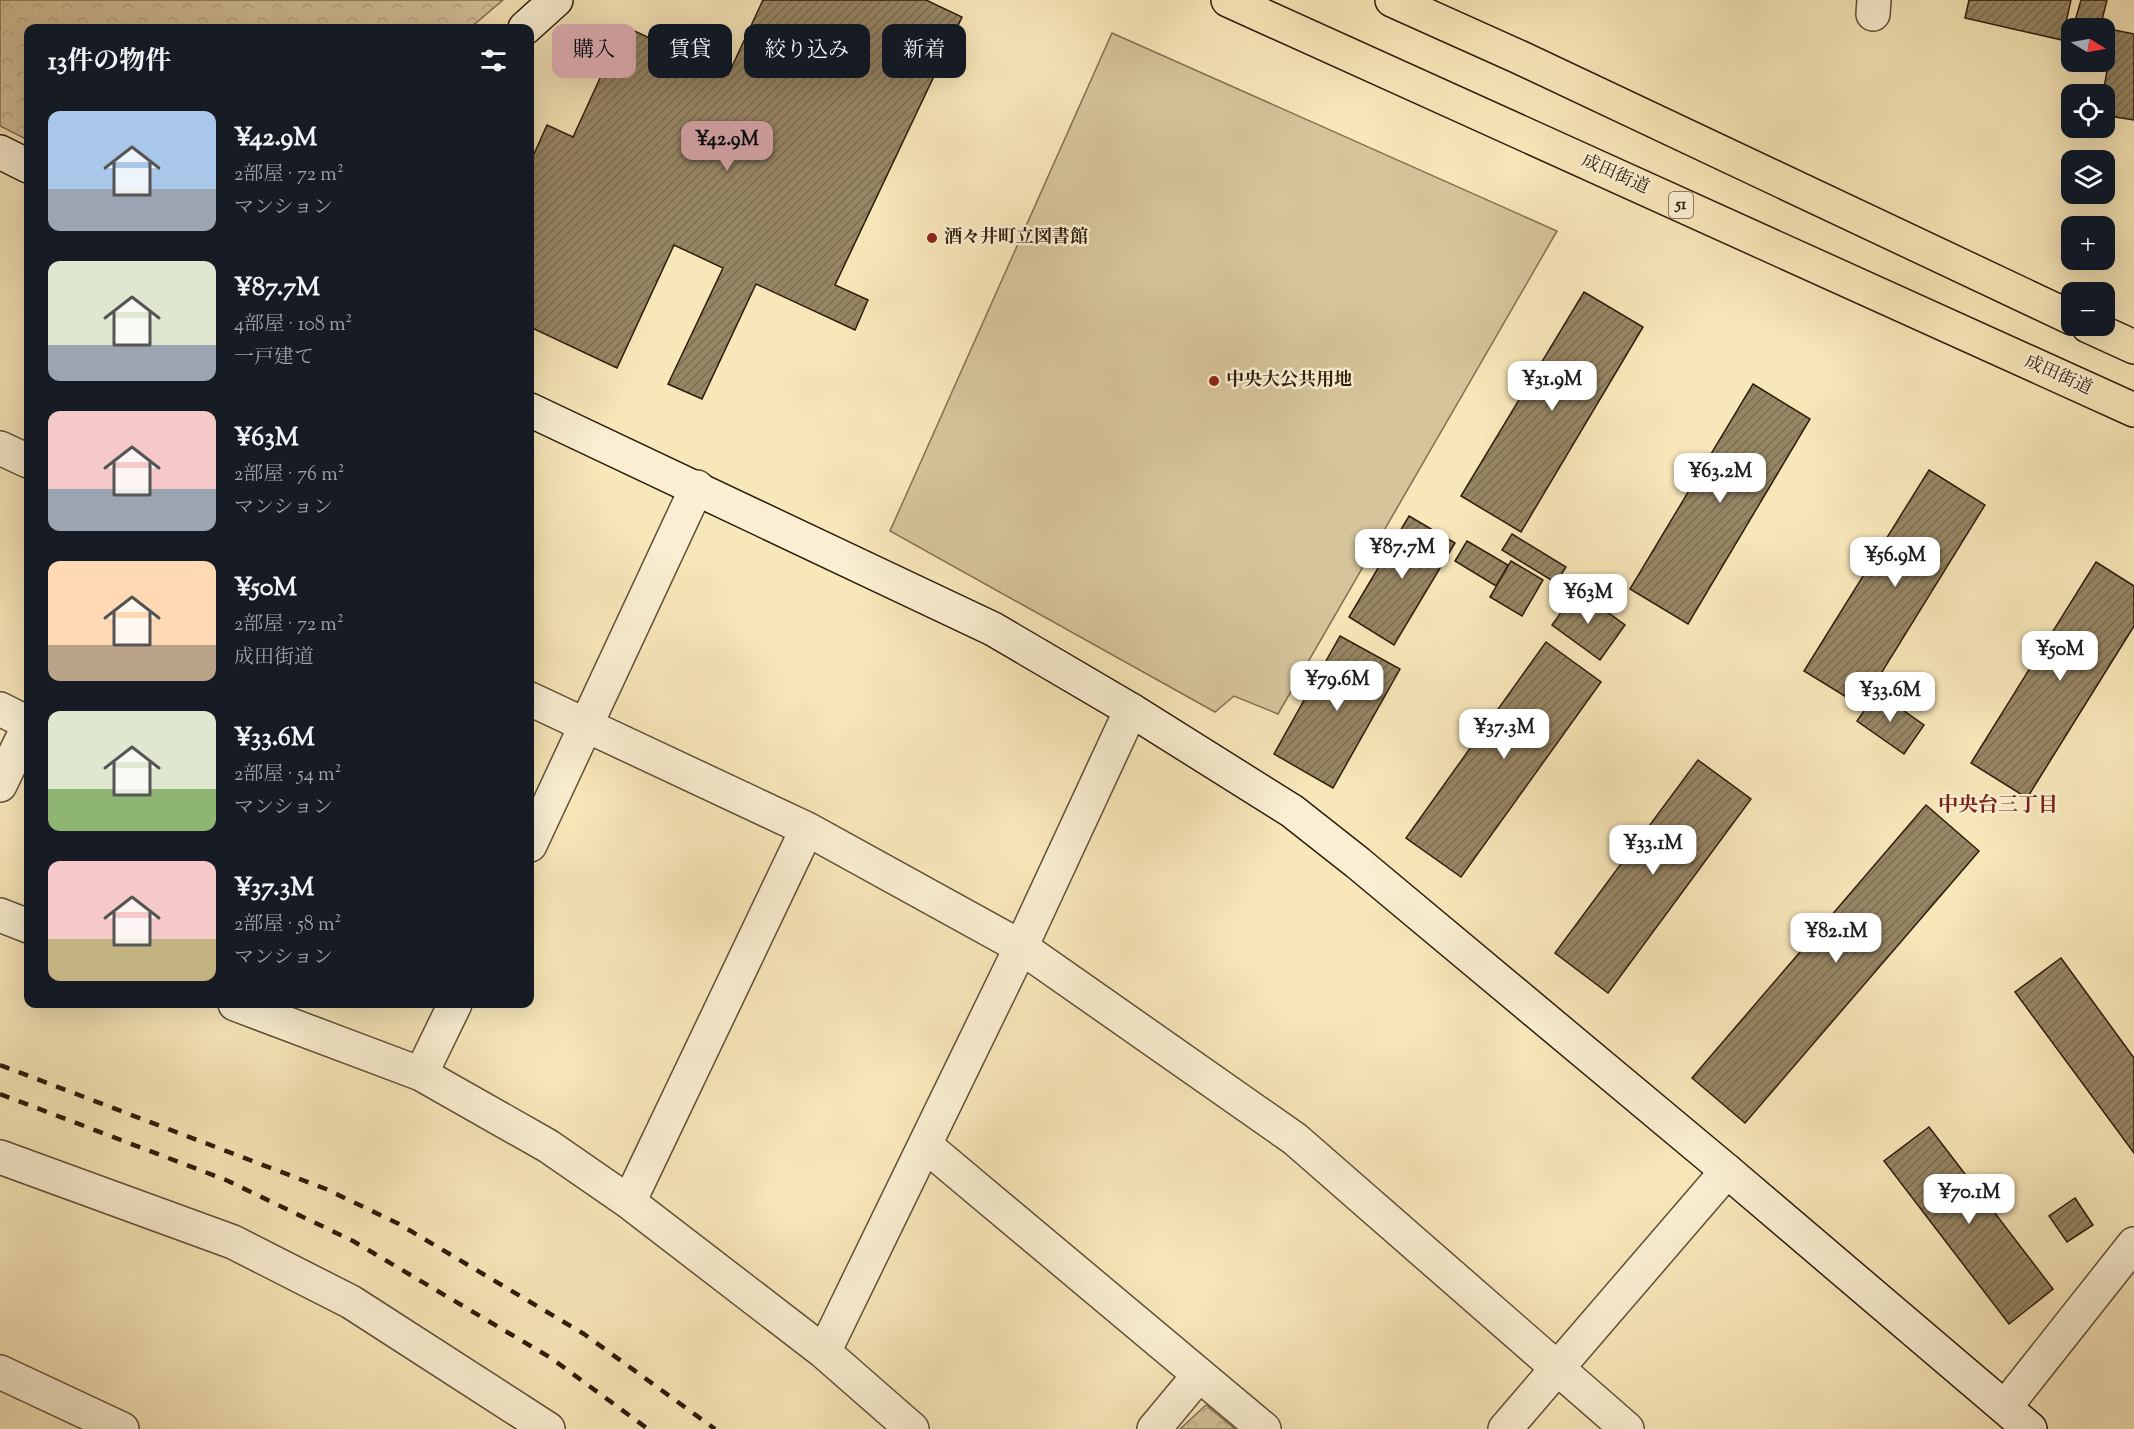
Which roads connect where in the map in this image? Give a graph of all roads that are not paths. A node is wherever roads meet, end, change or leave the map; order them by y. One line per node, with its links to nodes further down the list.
1 (556, 0): 4 (street)
2 (1228, 0): 10 (highway, 成田街道 / 51)
3 (1392, 0): 7 (highway)
4 (529, 24)
5 (0, 152): 6 (street)
6 (24, 164)
7 (2061, 313)
8 (2110, 336): 9 (highway)
9 (2134, 347)
10 (2134, 410)
11 (534, 412): 14 (street)
12 (0, 448): 13 (street)
13 (24, 459)
14 (697, 487): 17 (street); 19 (street)
15 (534, 701): 19 (street)
16 (0, 709): 18 (street)
17 (1131, 710): 26 (street); 32 (street)
18 (24, 723)
19 (586, 725): 22 (street); 23 (street)
20 (24, 734): 21 (street)
21 (0, 785)
22 (807, 829): 26 (street); 33 (street)
23 (534, 836)
24 (0, 915): 25 (street)
25 (24, 924)
26 (1021, 947): 30 (street); 36 (street)
27 (246, 1008): 29 (street)
28 (452, 1008): 29 (street)
29 (421, 1074): 33 (street)
30 (925, 1145): 35 (street); 38 (street)
31 (0, 1157): 41 (street)
32 (1727, 1171): 36 (street); 39 (street)
33 (629, 1202): 35 (street)
34 (2134, 1244): 39 (street)
35 (824, 1352): 42 (street)
36 (1557, 1368): 45 (street); 46 (street)
37 (0, 1372): 40 (street)
38 (1199, 1375): 43 (street); 44 (street)
39 (2005, 1407): 47 (street)
40 (122, 1429)
41 (548, 1429)
42 (912, 1429)
43 (1154, 1429)
44 (1264, 1429)
45 (1505, 1429)
46 (1628, 1429)
47 (2030, 1429)

